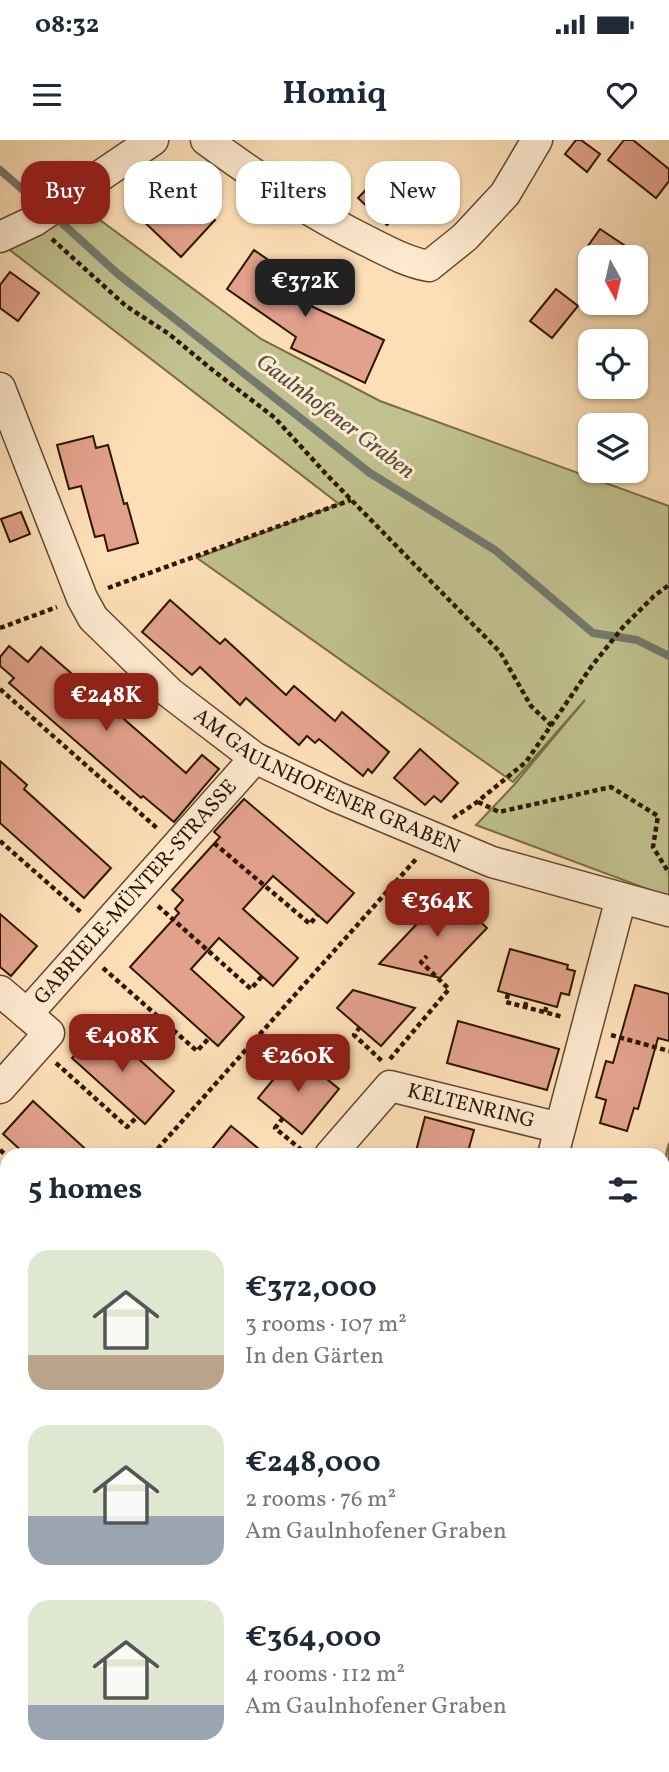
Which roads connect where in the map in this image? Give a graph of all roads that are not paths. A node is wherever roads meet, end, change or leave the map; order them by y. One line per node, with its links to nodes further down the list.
1 (153, 140): 4 (street)
2 (206, 140): 3 (street)
3 (537, 140)
4 (0, 237)
5 (0, 388): 6 (street, AM GAULNHOFENER GRABEN)
6 (255, 758): 7 (street, AM GAULNHOFENER GRABEN); 10 (street, GABRIELE-MÜNTER-STRASSE)
7 (621, 898): 8 (street, AM GAULNHOFENER GRABEN); 12 (street, KELTENRING)
8 (669, 911)
9 (0, 991): 10 (street)
10 (27, 1014): 11 (street, GABRIELE-MÜNTER-STRASSE)
11 (0, 1088)
12 (556, 1141): 13 (street, KELTENRING)
13 (336, 1148)

